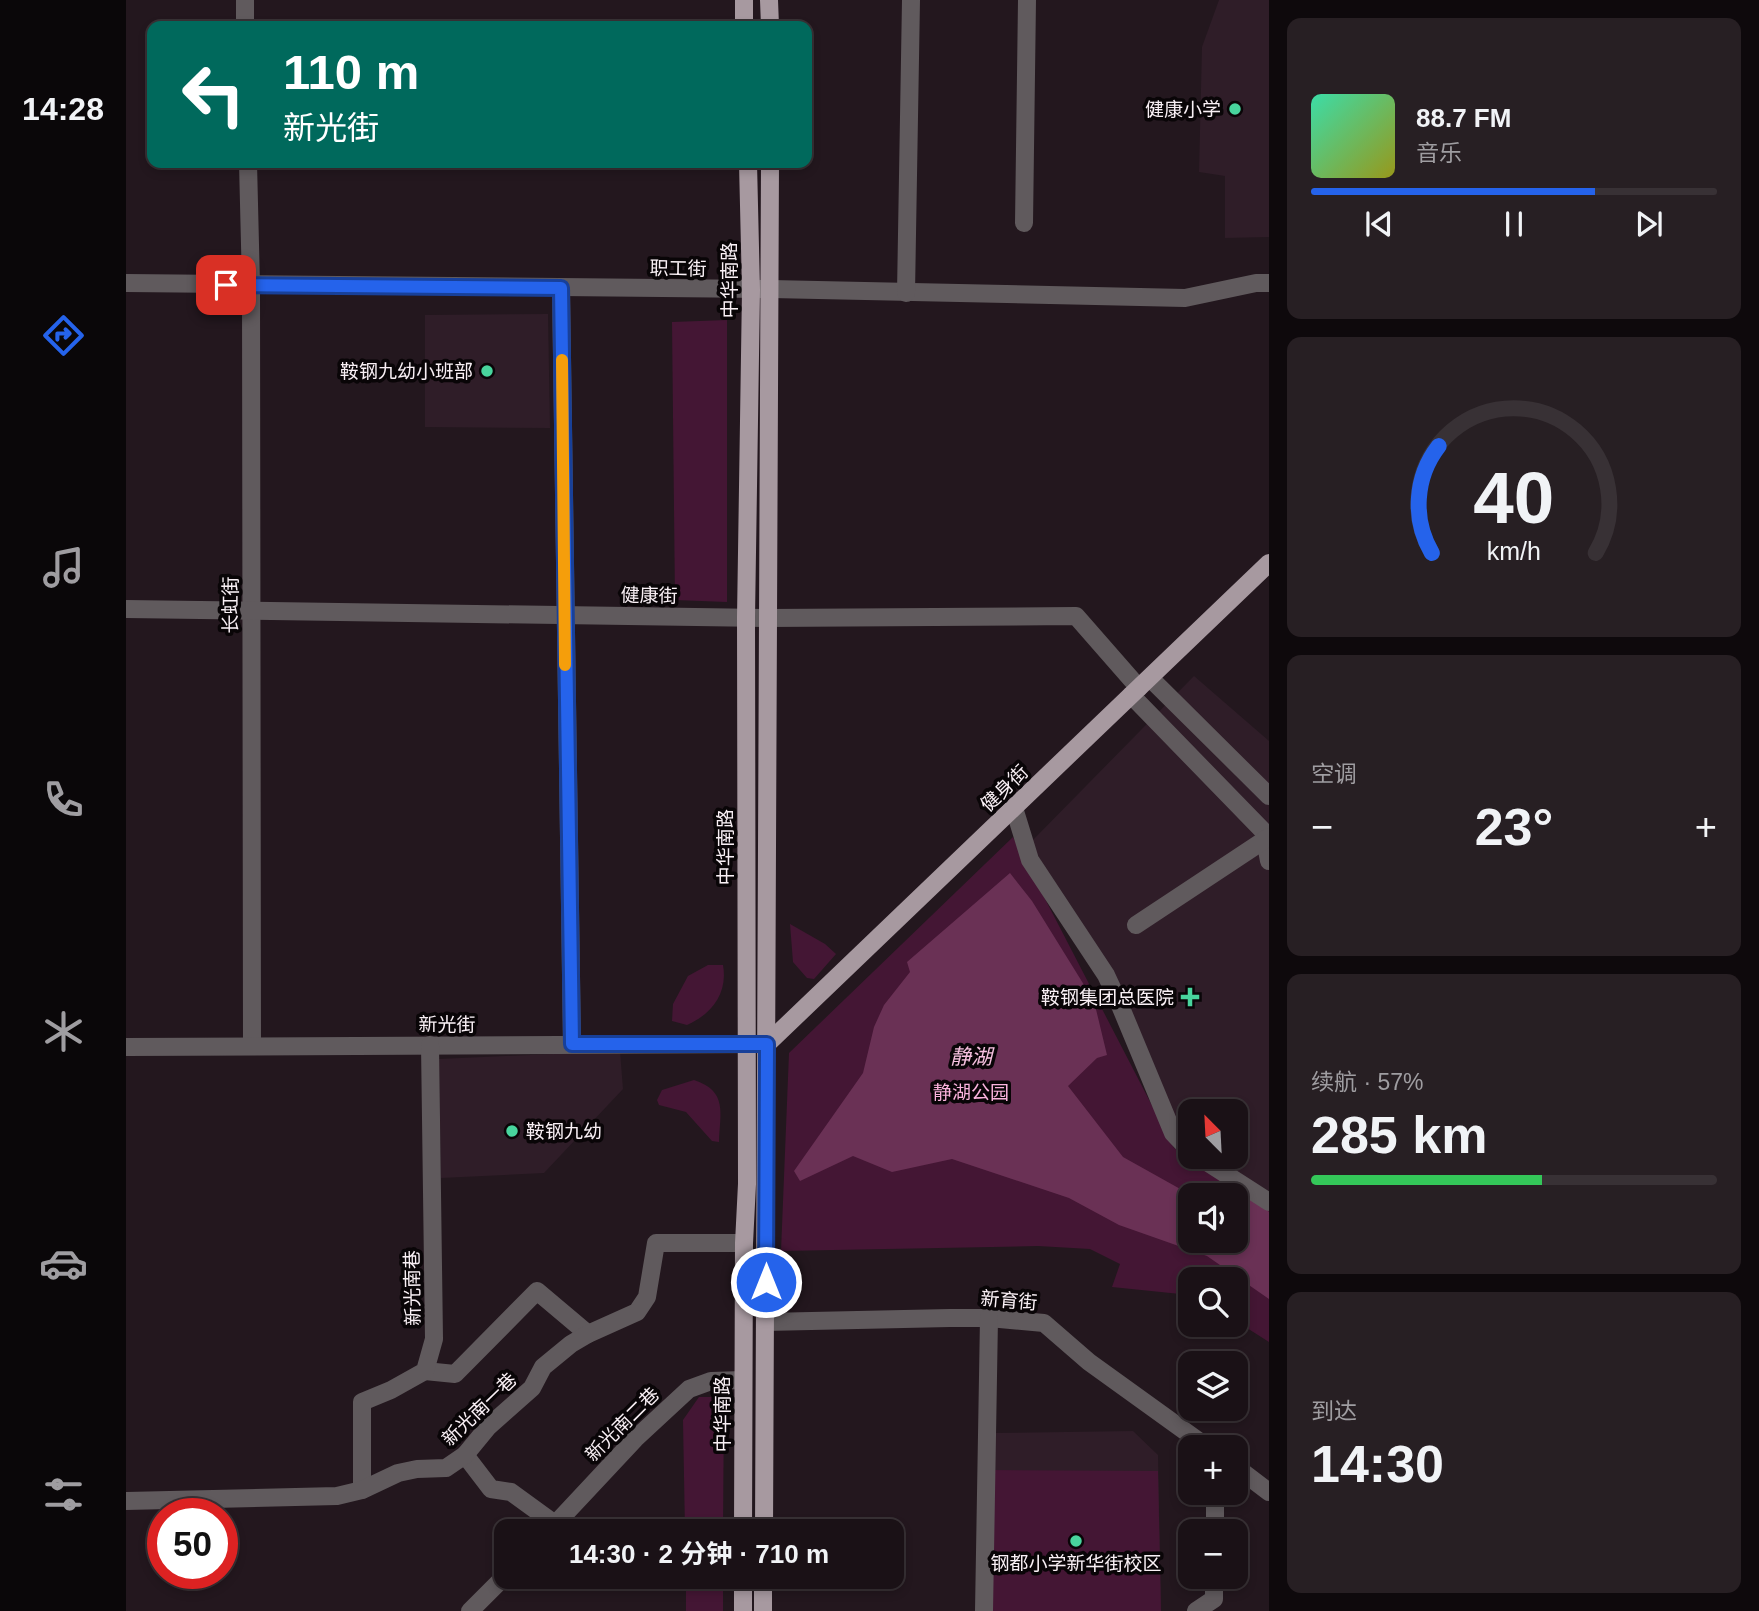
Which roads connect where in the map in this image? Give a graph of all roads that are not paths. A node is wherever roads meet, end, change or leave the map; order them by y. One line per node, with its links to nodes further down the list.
1 (245, 0): 6 (street)
2 (744, 0): 7 (main road)
3 (769, 0): 8 (main road)
4 (911, 0): 19 (street)
5 (1027, 0): 12 (street)
6 (245, 21)
7 (744, 21)
8 (769, 21)
9 (248, 168): 15 (street, 长虹街)
10 (748, 168): 18 (main road, 中华南路)
11 (770, 168): 17 (main road)
12 (1024, 223)
13 (126, 283): 15 (street, 职工街)
14 (1269, 283): 19 (street, 职工街)
15 (251, 285): 16 (street, 职工街); 22 (street, 长虹街)
16 (561, 288): 18 (street, 职工街); 23 (street)
17 (771, 289): 18 (street, 职工街); 19 (street, 职工街); 25 (main road)
18 (751, 290): 24 (main road, 中华南路)
19 (906, 293)
20 (1269, 563): 26 (main road, 健身街)
21 (126, 609): 22 (street, 健康街)
22 (250, 611): 23 (street, 健康街); 36 (street, 长虹街)
23 (564, 615): 24 (street, 健康街); 32 (street)
24 (746, 618): 25 (street, 健康街); 33 (main road, 中华南路)
25 (767, 618): 26 (street, 健康街); 34 (main road)
26 (1140, 687): 27 (street); 28 (main road, 健身街); 29 (street)
27 (1269, 796)
28 (1014, 808): 34 (main road, 健身街); 38 (street)
29 (1268, 838): 30 (street); 31 (street)
30 (1269, 861)
31 (1136, 925)
32 (572, 1044): 33 (street, 新光街); 35 (street, 新光街)
33 (747, 1044): 34 (street, 新光街); 41 (main road, 中华南路)
34 (767, 1044): 43 (main road)
35 (430, 1045): 36 (street, 新光街); 45 (street, 新光南巷)
36 (252, 1046): 37 (street, 新光街)
37 (126, 1047)
38 (1178, 1138)
39 (1218, 1169): 40 (street)
40 (1269, 1202)
41 (744, 1243): 44 (street, 新光南一巷); 46 (main road, 中华南路)
42 (989, 1318): 43 (street, 新育街); 47 (street, 新育街); 64 (street)
43 (765, 1322): 56 (main road)
44 (588, 1334): 45 (street); 48 (street, 新光南一巷)
45 (425, 1371): 50 (street)
46 (743, 1380): 54 (street, 新光南二巷); 55 (main road, 中华南路)
47 (1190, 1435)
48 (465, 1455): 50 (street, 新光南一巷); 53 (street)
49 (1248, 1476): 51 (street)
50 (362, 1490): 52 (street, 新光南一巷)
51 (1269, 1492)
52 (126, 1501)
53 (542, 1519)
54 (560, 1519)
55 (743, 1519)
56 (764, 1519)
57 (494, 1587): 61 (street)
58 (743, 1589): 62 (main road)
59 (763, 1589): 63 (main road)
60 (1214, 1589): 65 (street)
61 (470, 1611)
62 (743, 1611)
63 (763, 1611)
64 (984, 1611)
65 (1196, 1611)

